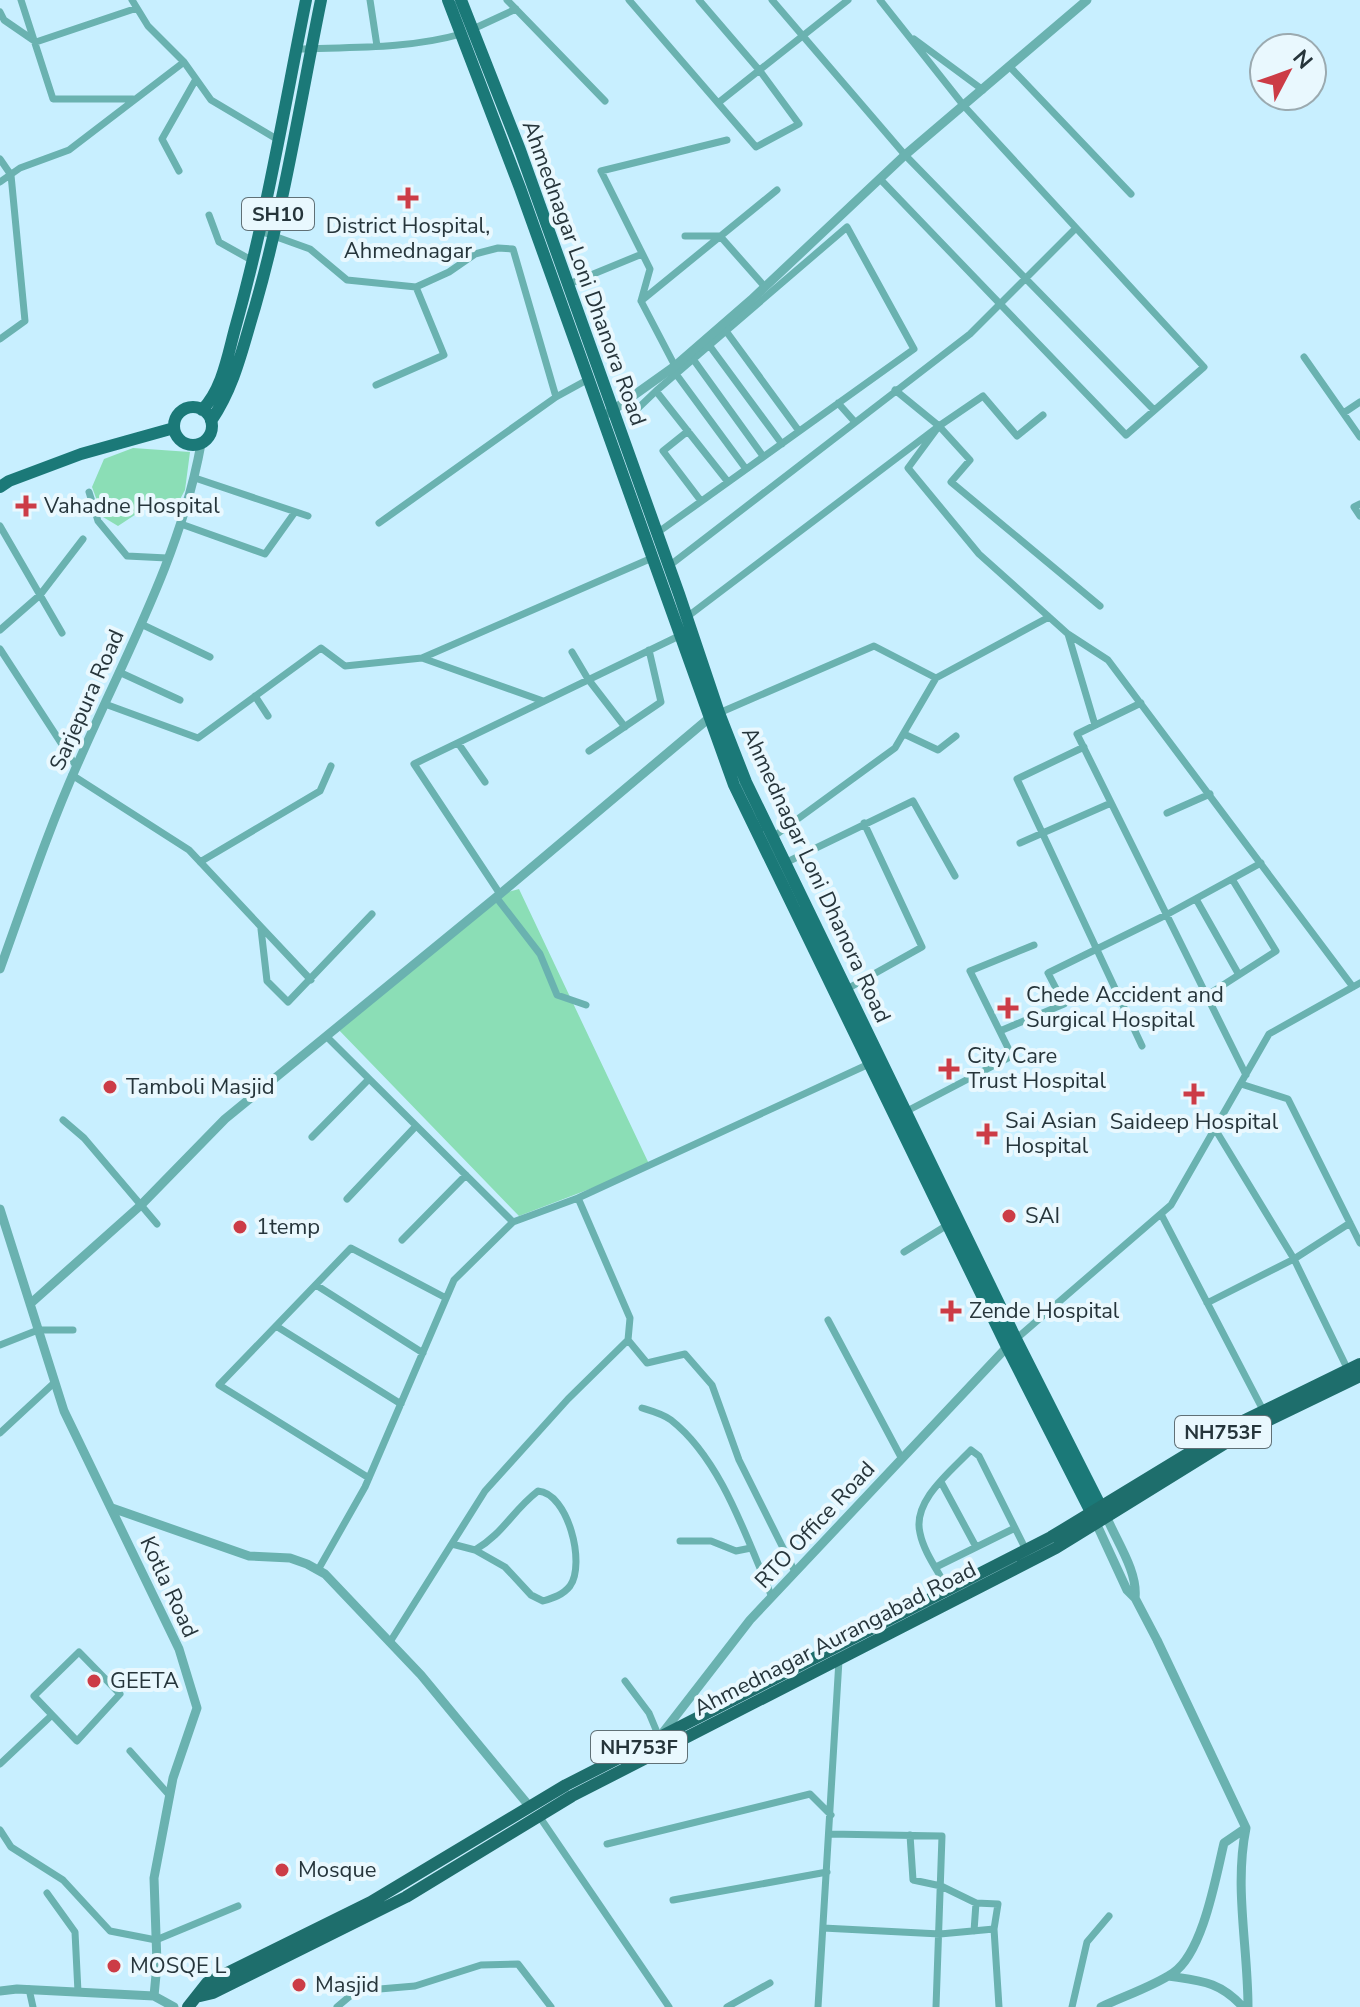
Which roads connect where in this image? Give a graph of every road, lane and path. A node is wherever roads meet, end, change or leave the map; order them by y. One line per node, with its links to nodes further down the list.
1 (21, 0): 21 (street)
2 (132, 0): 15 (street)
3 (306, 0): 24 (main road, SH10)
4 (321, 0): 23 (main road, SH10)
5 (370, 0): 22 (street)
6 (448, 0): 18 (main road, Ahmednagar Loni Dhanora Road)
7 (461, 0): 18 (main road, Ahmednagar Loni Dhanora Road)
8 (507, 0): 16 (street)
9 (699, 0): 27 (street)
10 (772, 0): 19 (street)
11 (880, 0): 20 (street)
12 (1087, 0): 26 (street)
13 (631, 1): 32 (street)
14 (844, 1): 19 (street)
15 (137, 8): 21 (street); 25 (street)
16 (516, 9): 18 (street); 31 (street)
17 (0, 12): 21 (street)
18 (467, 31): 22 (street); 53 (main road, Ahmednagar Loni Dhanora Road); 64 (main road, Ahmednagar Loni Dhanora Road)
19 (802, 34): 27 (street); 36 (street)
20 (907, 34): 29 (street); 33 (street)
21 (36, 42): 30 (street)
22 (377, 46): 23 (street)
23 (311, 48): 24 (street); 47 (main road, SH10)
24 (297, 49): 35 (main road, SH10)
25 (184, 62): 28 (street); 30 (street)
26 (1010, 67): 29 (street); 43 (street)
27 (760, 71): 32 (street); 32 (street)
28 (196, 79): 35 (street); 38 (street)
29 (983, 90): 33 (street)
30 (135, 99): 39 (street)
31 (605, 101)
32 (718, 103)
33 (964, 106): 36 (street); 45 (street)
34 (727, 140): 50 (street)
35 (280, 141): 46 (main road, SH10)
36 (905, 155): 40 (street); 52 (street)
37 (0, 159): 39 (street)
38 (179, 171)
39 (11, 175): 41 (street); 59 (street)
40 (880, 179): 55 (street); 57 (street)
41 (0, 182)
42 (777, 190): 49 (street)
43 (1131, 194)
44 (209, 215): 51 (street)
45 (1076, 228): 52 (street); 72 (street)
46 (260, 231): 47 (street); 51 (main road, SH10)
47 (273, 236): 54 (street); 77 (main road, SH10)
48 (685, 236): 49 (street)
49 (720, 236): 55 (street); 56 (street)
50 (642, 254): 53 (street); 56 (street)
51 (253, 261): 71 (main road, SH10)
52 (1024, 277): 57 (street); 72 (street)
53 (569, 284): 75 (main road, Ahmednagar Loni Dhanora Road)
54 (416, 287): 65 (street); 68 (street)
55 (765, 287): 63 (street)
56 (641, 301): 63 (street)
57 (999, 302): 66 (street); 72 (street)
58 (726, 331): 60 (street); 70 (street); 82 (street)
59 (0, 339)
60 (709, 345): 62 (street); 85 (street)
61 (1304, 357): 73 (street)
62 (693, 359): 63 (street); 86 (street)
63 (675, 370): 67 (street); 75 (street); 87 (street)
64 (587, 380): 68 (street); 75 (main road, Ahmednagar Loni Dhanora Road)
65 (376, 385)
66 (895, 390): 78 (street); 79 (street)
67 (656, 391): 74 (street); 81 (street)
68 (556, 397): 97 (street)
69 (1360, 402): 73 (street)
70 (838, 403): 78 (street); 82 (street)
71 (202, 410): 77 (main road); 80 (main road)
72 (1154, 410)
73 (1345, 412): 83 (street)
74 (632, 414)
75 (607, 415): 100 (main road, Ahmednagar Loni Dhanora Road); 103 (main road, Ahmednagar Loni Dhanora Road)
76 (1043, 415): 79 (street)
77 (211, 421): 84 (main road)
78 (854, 421): 104 (street)
79 (939, 426): 106 (street); 107 (street); 108 (street)
80 (174, 428): 84 (main road); 90 (main road)
81 (688, 431): 89 (street); 92 (street)
82 (799, 431): 85 (street)
83 (1360, 437)
84 (201, 444): 88 (street, Sarjepura Road)
85 (782, 444): 86 (street)
86 (763, 456): 87 (street)
87 (746, 469): 89 (street)
88 (195, 478): 94 (street); 98 (street, Sarjepura Road)
89 (728, 482): 92 (street)
90 (0, 487)
91 (89, 492): 102 (street)
92 (701, 501): 100 (street)
93 (1360, 504): 96 (street)
94 (295, 512): 95 (street); 98 (street)
95 (308, 516)
96 (1360, 516)
97 (379, 523)
98 (181, 524): 102 (street, Sarjepura Road)
99 (0, 526): 105 (street)
100 (657, 533): 104 (main road, Ahmednagar Loni Dhanora Road)
101 (83, 539): 105 (street)
102 (167, 558): 109 (street, Sarjepura Road)
103 (652, 558): 113 (main road, Ahmednagar Loni Dhanora Road); 118 (street)
104 (669, 566): 107 (main road, Ahmednagar Loni Dhanora Road)
105 (40, 595): 110 (street); 111 (street)
106 (1100, 606)
107 (687, 617): 128 (main road, Ahmednagar Loni Dhanora Road)
108 (1049, 617): 112 (street); 120 (street)
109 (141, 624): 117 (street); 119 (street, Sarjepura Road)
110 (0, 630)
111 (62, 633)
112 (1068, 634): 125 (street); 129 (street)
113 (679, 636): 115 (street); 128 (main road, Ahmednagar Loni Dhanora Road)
114 (0, 649): 137 (street)
115 (649, 650): 121 (street); 130 (street)
116 (572, 652): 121 (street)
117 (210, 657)
118 (422, 658): 122 (street); 124 (street)
119 (119, 672): 123 (street); 126 (street, Sarjepura Road)
120 (936, 678): 128 (street); 131 (street)
121 (588, 679): 124 (street); 130 (street)
122 (255, 696): 126 (street); 127 (street)
123 (180, 700)
124 (543, 701): 133 (street)
125 (1141, 703): 129 (street); 139 (street)
126 (105, 704): 137 (street, Sarjepura Road)
127 (268, 716)
128 (713, 716): 144 (main road, Ahmednagar Loni Dhanora Road); 151 (street); 168 (main road, Ahmednagar Loni Dhanora Road)
129 (1095, 725): 134 (street)
130 (625, 727): 135 (street)
131 (904, 734): 132 (street); 144 (street)
132 (956, 736)
133 (458, 743): 138 (street); 151 (street)
134 (1084, 747): 140 (street); 143 (street)
135 (589, 751)
136 (331, 766): 146 (street)
137 (74, 771): 146 (street); 158 (street, Sarjepura Road)
138 (485, 782)
139 (1210, 794): 141 (street); 148 (street)
140 (1111, 803): 143 (street); 154 (street)
141 (1167, 813)
142 (864, 823): 147 (street); 149 (street); 162 (street)
143 (1042, 833): 145 (street); 157 (street)
144 (773, 837): 147 (main road, Ahmednagar Loni Dhanora Road)
145 (1020, 843)
146 (200, 862): 155 (street)
147 (785, 863): 162 (main road, Ahmednagar Loni Dhanora Road)
148 (1261, 863): 150 (street); 161 (street)
149 (955, 876)
150 (1232, 879): 152 (street); 159 (street)
151 (498, 895): 164 (street); 166 (street)
152 (1196, 899): 154 (street); 159 (street)
153 (372, 914): 160 (street)
154 (1166, 915): 157 (street); 163 (street)
155 (261, 927): 160 (street); 160 (street)
156 (1034, 945): 165 (street)
157 (1096, 947): 165 (street); 167 (street)
158 (1, 964)
159 (1239, 975): 163 (street)
160 (311, 980)
161 (1357, 985): 169 (street)
162 (847, 989): 172 (main road, Ahmednagar Loni Dhanora Road)
163 (1206, 996): 169 (street)
164 (586, 1005)
165 (1000, 1031): 172 (street)
166 (326, 1036): 170 (street); 180 (street)
167 (1142, 1046)
168 (869, 1064): 178 (street); 186 (main road, Ahmednagar Loni Dhanora Road)
169 (1246, 1075): 171 (street)
170 (369, 1079): 174 (street); 176 (street)
171 (1241, 1084): 175 (street); 184 (street)
172 (907, 1111): 200 (main road, Ahmednagar Loni Dhanora Road)
173 (63, 1120): 180 (street)
174 (416, 1126): 177 (street); 179 (street)
175 (1215, 1129): 182 (street); 190 (street)
176 (312, 1137)
177 (466, 1175): 183 (street); 187 (street)
178 (578, 1198): 183 (street); 199 (street)
179 (347, 1199)
180 (141, 1205): 185 (street); 194 (street)
181 (0, 1209): 194 (street, Kotla Road)
182 (1161, 1214): 193 (street); 200 (street)
183 (513, 1222): 192 (street)
184 (1350, 1223): 188 (street); 190 (street)
185 (157, 1224)
186 (949, 1224): 189 (street); 200 (main road, Ahmednagar Loni Dhanora Road)
187 (402, 1240)
188 (1360, 1243)
189 (904, 1252)
190 (1294, 1259): 193 (street); 203 (street)
191 (316, 1285): 192 (street); 196 (street); 202 (street)
192 (446, 1298): 202 (street)
193 (1207, 1303): 207 (street)
194 (30, 1304): 197 (street, Kotla Road)
195 (828, 1320): 209 (street)
196 (276, 1326): 205 (street); 210 (street)
197 (38, 1330): 198 (street); 201 (street); 204 (street, Kotla Road)
198 (73, 1330)
199 (628, 1340): 216 (street); 223 (street)
200 (1011, 1343): 209 (street, RTO Office Road); 213 (main road, Ahmednagar Loni Dhanora Road)
201 (0, 1345)
202 (423, 1353): 205 (street)
203 (1357, 1374): 207 (highway, NH753F); 213 (highway, Ahmednagar Aurangabad Road / NH753F)
204 (55, 1382): 208 (street); 212 (street, Kotla Road)
205 (401, 1404): 210 (street)
206 (642, 1408): 218 (street)
207 (1263, 1410): 213 (highway, NH753F)
208 (0, 1433)
209 (902, 1459): 223 (street, RTO Office Road)
210 (369, 1478): 222 (street)
211 (941, 1482): 214 (street); 217 (street); 221 (street)
212 (112, 1508): 222 (street); 233 (street, Kotla Road)
213 (1099, 1516): 220 (highway, NH753F); 227 (highway, Ahmednagar Aurangabad Road / NH753F); 236 (street)
214 (1015, 1528): 217 (street); 220 (street)
215 (680, 1541): 218 (street)
216 (452, 1544): 219 (street); 226 (street)
217 (975, 1545): 221 (street)
218 (751, 1548): 225 (street)
219 (475, 1550): 219 (street)
220 (1026, 1550): 224 (highway, NH753F)
221 (936, 1567): 224 (street)
222 (318, 1570): 226 (street)
223 (795, 1572): 225 (street, RTO Office Road)
224 (948, 1590): 230 (highway, NH753F)
225 (772, 1597): 230 (street, RTO Office Road)
226 (390, 1642): 234 (street)
227 (839, 1660): 234 (highway, Ahmednagar Aurangabad Road / NH753F); 235 (street)
228 (625, 1681): 230 (street)
229 (52, 1715): 229 (street); 232 (street)
230 (659, 1737): 234 (highway, NH753F)
231 (130, 1751): 233 (street)
232 (0, 1764)
233 (170, 1796): 252 (street, Kotla Road)
234 (534, 1811): 259 (highway, NH753F); 264 (street)
235 (831, 1815): 238 (street); 240 (street)
236 (1246, 1828): 253 (street); 271 (street)
237 (0, 1830): 252 (street)
238 (829, 1834): 239 (street); 241 (street)
239 (910, 1835): 242 (street); 242 (street)
240 (607, 1844)
241 (827, 1872): 244 (street); 248 (street)
242 (941, 1886): 245 (street); 251 (street)
243 (47, 1893): 257 (street)
244 (673, 1900)
245 (976, 1903): 249 (street); 250 (street)
246 (238, 1906): 252 (street)
247 (1109, 1916): 269 (street)
248 (823, 1928): 251 (street); 266 (street)
249 (994, 1929): 250 (street); 268 (street)
250 (974, 1931): 251 (street)
251 (940, 1934): 267 (street)
252 (156, 1940): 258 (street, Kotla Road)
253 (1166, 1976): 270 (street); 271 (street)
254 (770, 1983): 265 (street)
255 (29, 1989): 256 (street); 257 (street); 260 (street)
256 (0, 1991)
257 (78, 1992): 258 (street)
258 (154, 1996): 261 (street)
259 (192, 2002)
260 (33, 2007)
261 (174, 2007)
262 (337, 2007): 263 (street)
263 (551, 2007)
264 (669, 2007)
265 (727, 2007)
266 (818, 2007)
267 (936, 2007)
268 (999, 2007)
269 (1072, 2007)
270 (1101, 2007)
271 (1245, 2007)

